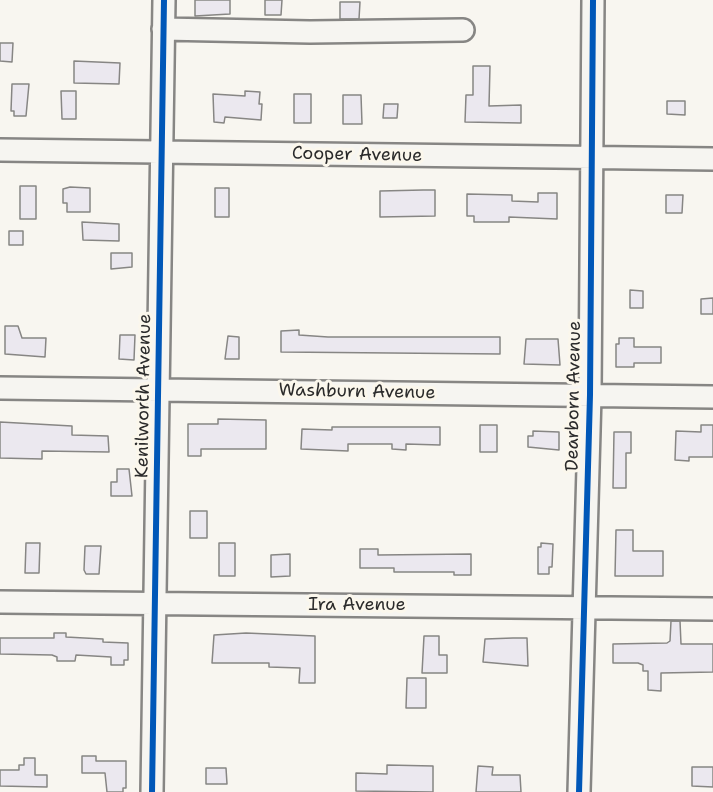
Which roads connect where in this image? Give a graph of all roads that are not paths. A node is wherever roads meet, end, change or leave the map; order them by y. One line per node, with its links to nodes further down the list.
1 (164, 0): 3 (street, Kenilworth Avenue)
2 (593, 0): 7 (street, Dearborn Avenue)
3 (164, 29): 4 (street); 6 (street, Kenilworth Avenue)
4 (463, 30)
5 (0, 150): 6 (street, Cooper Avenue)
6 (162, 152): 7 (street, Cooper Avenue); 10 (street, Kenilworth Avenue)
7 (590, 158): 8 (street, Cooper Avenue); 11 (street, Dearborn Avenue)
8 (713, 159)
9 (0, 388): 10 (street, Washburn Avenue)
10 (159, 390): 11 (street, Washburn Avenue); 14 (street, Kenilworth Avenue)
11 (590, 395): 12 (street, Washburn Avenue); 15 (street, Dearborn Avenue)
12 (713, 397)
13 (0, 603): 14 (street, Ira Avenue)
14 (156, 604): 15 (street, Ira Avenue); 17 (street, Kenilworth Avenue)
15 (584, 607): 16 (street, Ira Avenue); 18 (street, Dearborn Avenue)
16 (713, 609)
17 (152, 792)
18 (579, 792)

